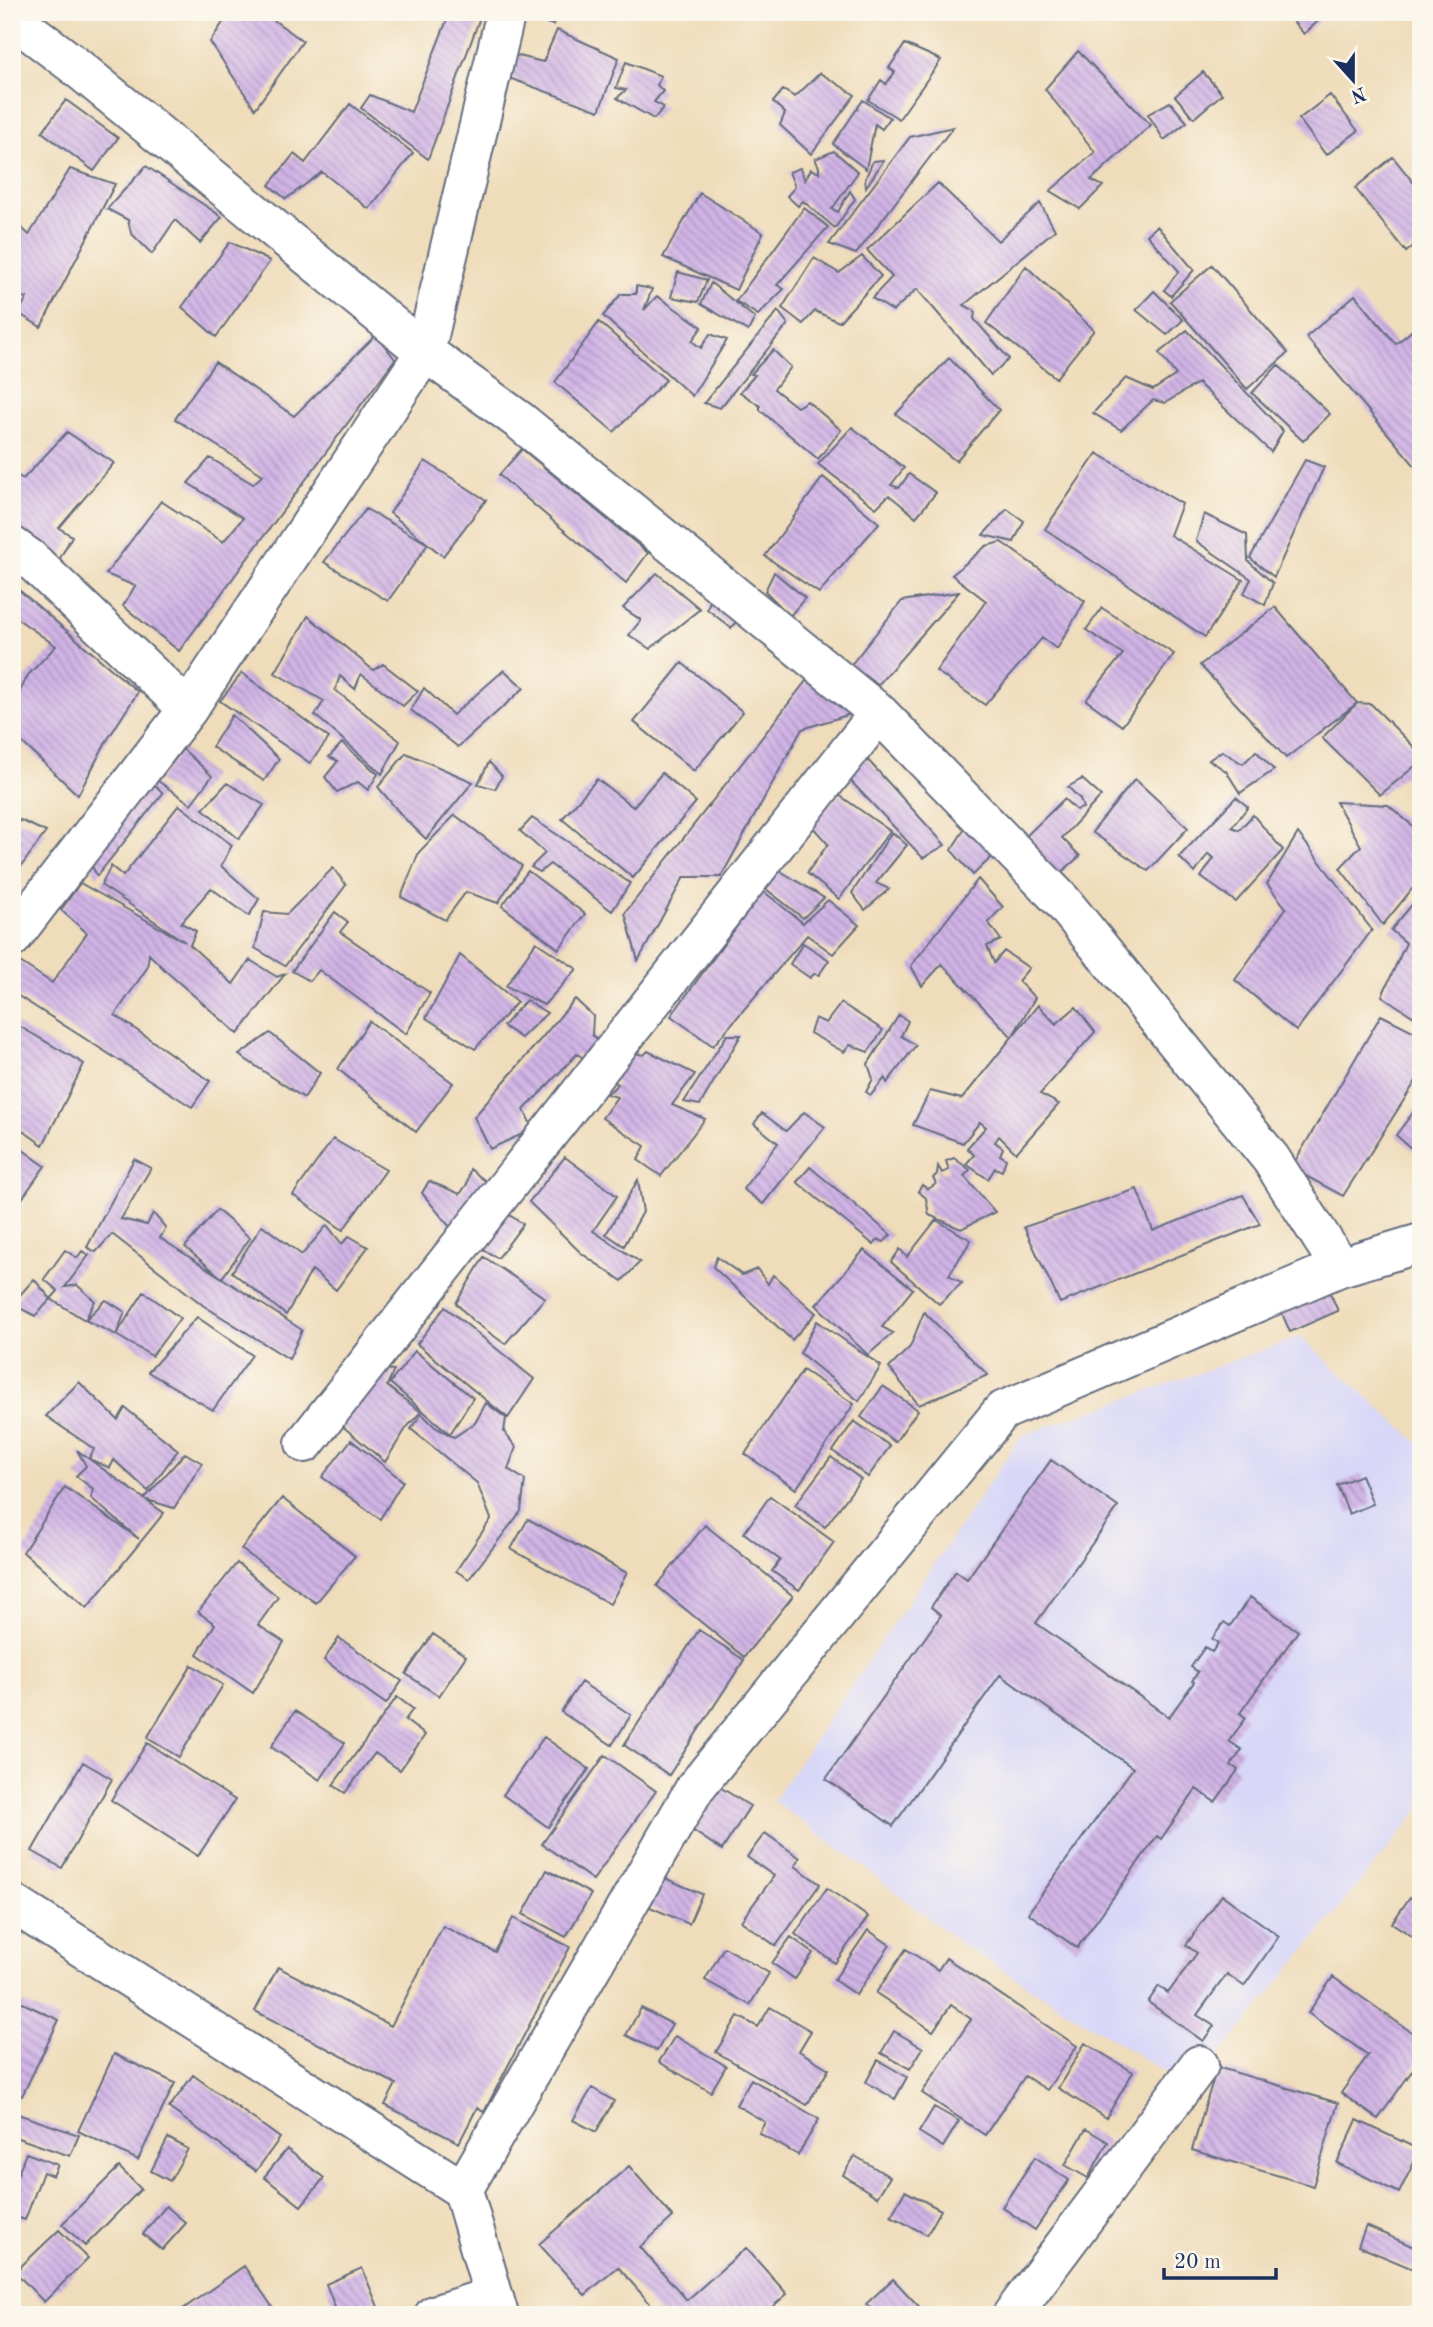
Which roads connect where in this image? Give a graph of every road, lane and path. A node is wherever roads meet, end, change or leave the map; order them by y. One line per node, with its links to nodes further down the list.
1 (506, 12): 3 (street)
2 (12, 18): 3 (street)
3 (425, 352): 5 (street); 6 (street)
4 (12, 546): 5 (street)
5 (188, 709): 7 (street)
6 (879, 713): 9 (street); 10 (street)
7 (12, 938)
8 (1421, 1243): 9 (street)
9 (1339, 1267): 13 (street)
10 (305, 1443)
11 (12, 1903): 13 (street)
12 (1199, 2066): 16 (street)
13 (463, 2190): 14 (street)
14 (496, 2306): 15 (street)
15 (434, 2315)
16 (1012, 2315)

